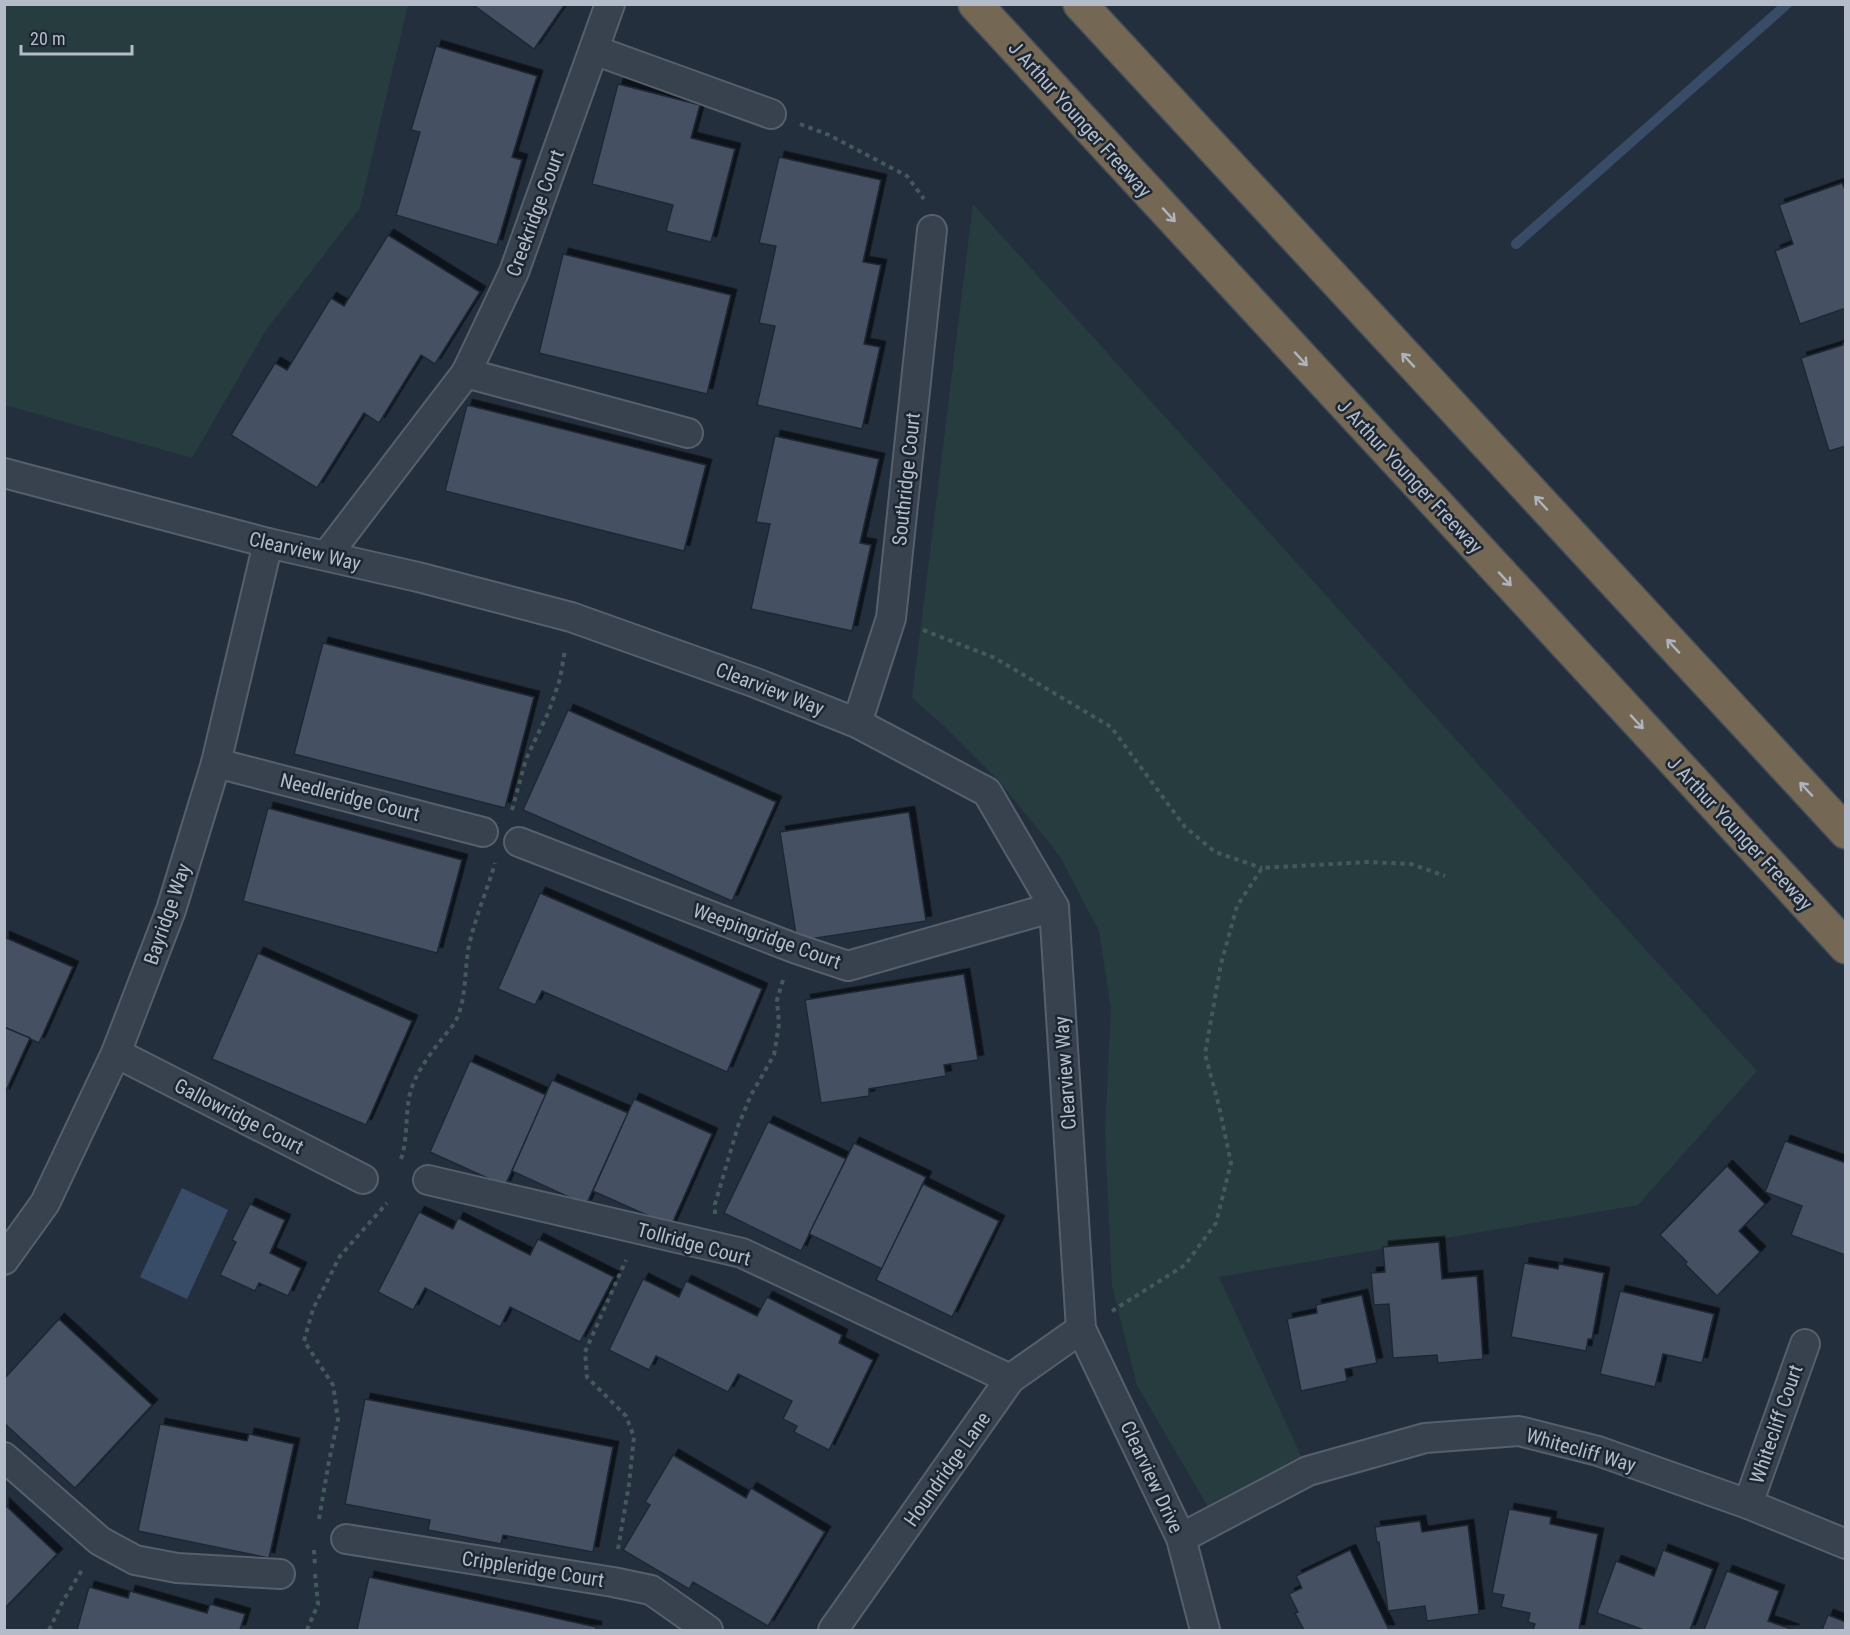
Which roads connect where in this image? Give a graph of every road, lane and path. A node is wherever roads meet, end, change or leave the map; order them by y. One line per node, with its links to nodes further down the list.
1 (610, 4): 6 (street, Creekridge Court)
2 (954, 4): 9 (highway)
3 (975, 4): 9 (highway, J Arthur Younger Freeway)
4 (1080, 4): 7 (highway)
5 (1098, 4): 7 (highway)
6 (594, 50): 8 (street); 11 (street, Creekridge Court)
7 (1168, 101): 21 (highway, one-way to 7)
8 (771, 114): 10 (path)
9 (1129, 172): 26 (highway, J Arthur Younger Freeway, one-way to 26)
10 (932, 230): 17 (street, Southridge Court)
11 (466, 373): 12 (street); 15 (street, Creekridge Court)
12 (688, 433)
13 (4, 473): 14 (street, Clearview Way)
14 (268, 543): 15 (street, Clearview Way); 19 (street, Bayridge Way)
15 (327, 555): 16 (street, Clearview Way)
16 (571, 617): 18 (street, Clearview Way); 22 (path)
17 (891, 618): 18 (street, Southridge Court); 23 (path)
18 (857, 723): 25 (street, Clearview Way)
19 (216, 763): 20 (street, Needleridge Court); 28 (street, Bayridge Way)
20 (483, 832)
21 (1845, 832)
22 (508, 839): 27 (street, Weepingridge Court); 29 (path)
23 (1262, 868): 24 (path); 36 (path)
24 (1446, 876)
25 (1054, 907): 27 (street, Weepingridge Court); 36 (street, Clearview Way)
26 (1845, 947)
27 (794, 948): 34 (path)
28 (116, 1053): 30 (street, Gallowridge Court); 35 (street, Bayridge Way)
29 (398, 1169)
30 (363, 1179)
31 (428, 1180): 33 (street, Tollridge Court)
32 (389, 1197): 41 (path)
33 (640, 1229): 34 (street, Tollridge Court); 49 (path)
34 (714, 1246): 38 (street, Tollridge Court)
35 (4, 1260)
36 (1082, 1329): 38 (street, Houndridge Lane); 42 (street, Clearview Drive)
37 (1805, 1344): 40 (street, Whitecliff Court)
38 (1010, 1379): 53 (street, Houndridge Lane)
39 (4, 1457): 44 (street)
40 (1748, 1504): 42 (street, Whitecliff Way); 45 (street, Whitecliff Way)
41 (318, 1524)
42 (1181, 1538): 54 (street, Clearview Drive)
43 (346, 1539): 47 (path); 49 (street, Crippleridge Court)
44 (100, 1541): 48 (street); 50 (path)
45 (1845, 1544)
46 (315, 1545): 47 (path)
47 (313, 1555): 48 (path); 51 (path)
48 (280, 1574)
49 (613, 1582): 52 (street, Crippleridge Court)
50 (49, 1630)
51 (307, 1630)
52 (708, 1630)
53 (833, 1630)
54 (1205, 1630)

